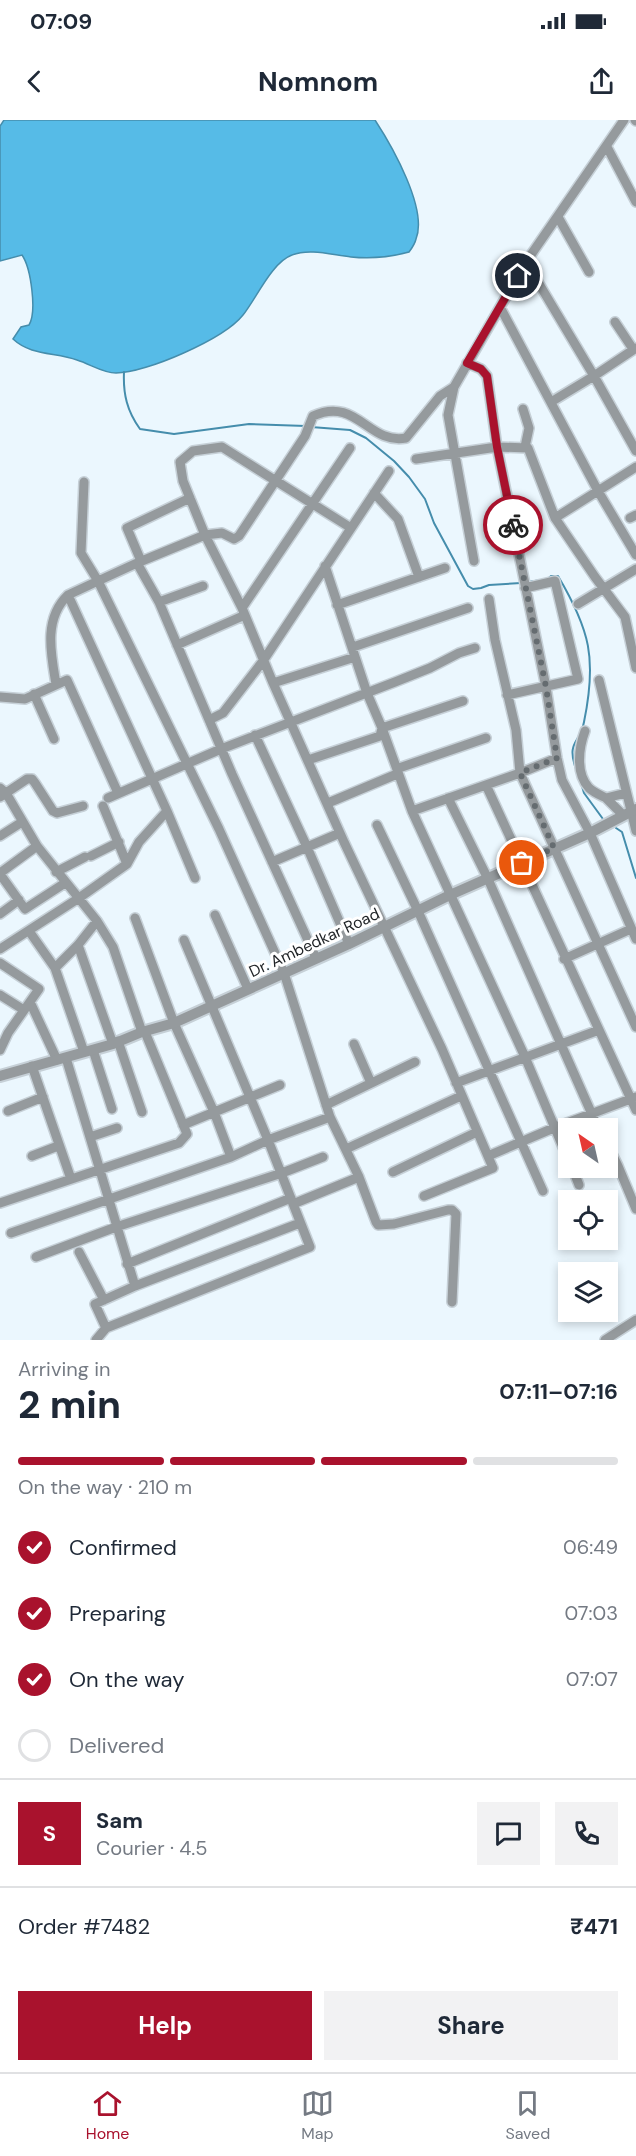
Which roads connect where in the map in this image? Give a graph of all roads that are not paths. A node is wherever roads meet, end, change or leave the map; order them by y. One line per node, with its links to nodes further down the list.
1 (624, 120): 2 (street)
2 (607, 147): 3 (street); 4 (street)
3 (636, 202)
4 (558, 217): 5 (street); 6 (street)
5 (526, 262): 7 (street); 11 (street)
6 (590, 272)
7 (500, 307): 10 (street); 13 (street)
8 (615, 322): 9 (street)
9 (634, 349): 11 (street)
10 (467, 363): 12 (street); 16 (street)
11 (594, 376): 13 (street); 15 (street)
12 (454, 387): 20 (street); 24 (street)
13 (551, 402): 26 (street)
14 (523, 409): 17 (street)
15 (631, 433): 19 (street)
16 (497, 447): 17 (street); 20 (street); 41 (street)
17 (525, 447): 30 (street)
18 (350, 448): 29 (street)
19 (636, 451)
20 (455, 453): 21 (street); 34 (street)
21 (416, 459)
22 (636, 467): 26 (street)
23 (389, 471): 27 (street)
24 (277, 480): 28 (street); 29 (street); 32 (street)
25 (84, 482): 40 (street)
26 (598, 491): 30 (street); 33 (street)
27 (374, 493): 31 (street); 39 (street)
28 (190, 498): 32 (street); 35 (street)
29 (313, 504): 31 (street); 50 (street)
30 (555, 518): 43 (street)
31 (351, 528): 36 (street)
32 (205, 535): 35 (street); 50 (street)
33 (636, 555)
34 (474, 561)
35 (139, 562): 40 (street); 46 (street)
36 (325, 566): 48 (street); 55 (street)
37 (446, 568): 39 (street)
38 (636, 569): 43 (street)
39 (419, 577): 48 (street)
40 (98, 581): 44 (street); 76 (street)
41 (524, 584): 60 (street); 60 (street)
42 (203, 586): 46 (street)
43 (604, 589): 47 (street); 56 (street)
44 (68, 595): 59 (street); 79 (street)
45 (489, 599): 63 (street)
46 (159, 602): 51 (street)
47 (578, 604)
48 (337, 605): 52 (street)
49 (468, 608): 52 (street)
50 (244, 612): 51 (street); 55 (street)
51 (177, 645): 66 (street)
52 (352, 647): 54 (street)
53 (475, 648): 61 (street)
54 (355, 657): 58 (street); 61 (street)
55 (263, 661): 58 (street); 66 (street)
56 (636, 668)
57 (599, 680): 83 (street)
58 (273, 683): 67 (street)
59 (56, 684): 62 (street); 82 (street)
60 (546, 687): 63 (street); 74 (street)
61 (367, 693): 67 (street); 68 (street)
62 (34, 694): 64 (street); 72 (street)
63 (507, 695): 77 (street)
64 (0, 697)
65 (463, 700): 68 (street)
66 (209, 720): 73 (street)
67 (290, 721): 70 (street); 75 (street)
68 (382, 728): 75 (street); 78 (street)
69 (585, 731): 85 (street)
70 (255, 735): 73 (street); 99 (street)
71 (486, 738): 78 (street)
72 (54, 739)
73 (221, 749): 76 (street); 101 (street)
74 (557, 758): 77 (street); 95 (street)
75 (308, 760): 86 (street)
76 (188, 765): 79 (street); 130 (street)
77 (520, 773): 80 (street); 100 (street)
78 (398, 774): 86 (street); 89 (street)
79 (152, 779): 82 (street); 88 (street)
80 (486, 785): 84 (street); 102 (street)
81 (2, 793): 87 (street); 91 (street)
82 (118, 793): 97 (street)
83 (626, 793): 85 (street); 90 (street)
84 (448, 798): 89 (street); 107 (street)
85 (606, 798): 90 (street)
86 (328, 803): 94 (street)
87 (83, 806)
88 (167, 812): 103 (street); 106 (street)
89 (412, 812): 109 (street)
90 (630, 812): 93 (street); 95 (street, Dr. Ambedkar Road)
91 (22, 822): 96 (street); 98 (street)
92 (377, 825): 112 (street)
93 (636, 831)
94 (340, 833): 99 (street); 117 (street)
95 (590, 833): 100 (street, Dr. Ambedkar Road); 118 (street)
96 (0, 836)
97 (119, 842): 103 (street); 104 (street)
98 (37, 846): 104 (street); 105 (street)
99 (307, 847): 101 (street); 123 (street)
100 (554, 848): 102 (street, Dr. Ambedkar Road); 122 (street)
101 (272, 862): 126 (street)
102 (522, 863): 107 (street, Dr. Ambedkar Road); 127 (street)
103 (127, 864): 110 (street)
104 (56, 872): 108 (street)
105 (0, 873): 111 (street)
106 (195, 878)
107 (488, 879): 109 (street, Dr. Ambedkar Road); 141 (street)
108 (65, 883): 110 (street); 111 (street)
109 (450, 895): 112 (street, Dr. Ambedkar Road); 146 (street)
110 (79, 898): 116 (street); 119 (street)
111 (19, 900): 113 (street)
112 (418, 911): 117 (street, Dr. Ambedkar Road); 150 (street)
113 (0, 914)
114 (214, 915): 131 (street)
115 (135, 918): 136 (street)
116 (97, 921): 124 (street); 140 (street)
117 (385, 927): 123 (street, Dr. Ambedkar Road); 153 (street)
118 (631, 928): 120 (street); 122 (street)
119 (29, 931): 125 (street); 129 (street)
120 (636, 939)
121 (184, 940): 134 (street)
122 (597, 943): 127 (street); 137 (street)
123 (349, 944): 126 (street, Dr. Ambedkar Road)
124 (78, 945): 129 (street); 142 (street)
125 (0, 949)
126 (316, 958): 130 (street, Dr. Ambedkar Road)
127 (564, 959): 139 (street)
128 (0, 963): 133 (street)
129 (55, 968): 145 (street)
130 (284, 973): 131 (street, Dr. Ambedkar Road); 159 (street)
131 (248, 989): 134 (street, Dr. Ambedkar Road)
132 (0, 995): 135 (street)
133 (30, 1002): 135 (street); 147 (street)
134 (212, 1005): 136 (street, Dr. Ambedkar Road); 157 (street)
135 (24, 1010): 138 (street)
136 (174, 1023): 140 (street, Dr. Ambedkar Road); 164 (street)
137 (636, 1027)
138 (4, 1030): 144 (street)
139 (599, 1030): 141 (street); 158 (street)
140 (144, 1032): 142 (street, Dr. Ambedkar Road); 168 (street)
141 (561, 1042): 146 (street); 165 (street)
142 (116, 1043): 145 (street, Dr. Ambedkar Road); 163 (street)
143 (354, 1044): 152 (street)
144 (0, 1050)
145 (88, 1051): 147 (street, Dr. Ambedkar Road); 160 (street)
146 (525, 1057): 150 (street); 169 (street)
147 (61, 1059): 149 (street, Dr. Ambedkar Road); 173 (street)
148 (415, 1062): 152 (street)
149 (32, 1066): 151 (street, Dr. Ambedkar Road); 156 (street)
150 (489, 1070): 153 (street); 175 (street)
151 (0, 1076)
152 (371, 1083): 159 (street)
153 (456, 1083): 155 (street)
154 (280, 1085): 157 (street)
155 (461, 1096): 171 (street); 177 (street)
156 (43, 1097): 162 (street); 176 (street)
157 (250, 1098): 164 (street); 174 (street)
158 (634, 1098): 161 (street); 165 (street)
159 (326, 1105): 166 (street)
160 (112, 1109)
161 (636, 1110)
162 (8, 1111)
163 (142, 1112)
164 (214, 1112): 168 (street); 181 (street)
165 (591, 1115): 167 (street); 169 (street)
166 (330, 1117): 174 (street); 177 (street)
167 (593, 1118)
168 (183, 1125): 183 (street)
169 (556, 1127): 172 (street); 175 (street)
170 (117, 1128): 173 (street)
171 (477, 1132): 180 (street); 184 (street)
172 (558, 1132)
173 (90, 1137): 183 (street)
174 (268, 1140): 181 (street); 185 (street)
175 (521, 1142): 180 (street); 190 (street)
176 (58, 1146): 178 (street); 188 (street)
177 (346, 1149): 186 (street)
178 (32, 1156)
179 (323, 1156): 185 (street)
180 (488, 1156): 191 (street)
181 (231, 1157): 192 (street)
182 (618, 1166): 195 (street)
183 (100, 1168): 188 (street); 192 (street)
184 (393, 1172)
185 (282, 1173): 193 (street); 197 (street)
186 (359, 1177): 193 (street); 204 (street)
187 (576, 1178): 189 (street)
188 (71, 1179): 194 (street)
189 (579, 1185)
190 (543, 1191)
191 (424, 1196)
192 (107, 1198): 197 (street); 198 (street)
193 (292, 1201): 196 (street); 201 (street)
194 (0, 1203)
195 (636, 1209)
196 (300, 1223): 202 (street); 206 (street)
197 (116, 1227): 200 (street); 201 (street)
198 (11, 1233)
199 (80, 1252): 203 (street)
200 (36, 1257)
201 (128, 1264): 202 (street)
202 (135, 1286): 203 (street)
203 (104, 1300): 206 (street)
204 (452, 1302)
205 (636, 1320): 208 (street)
206 (106, 1329): 207 (street)
207 (96, 1340)
208 (605, 1340)

